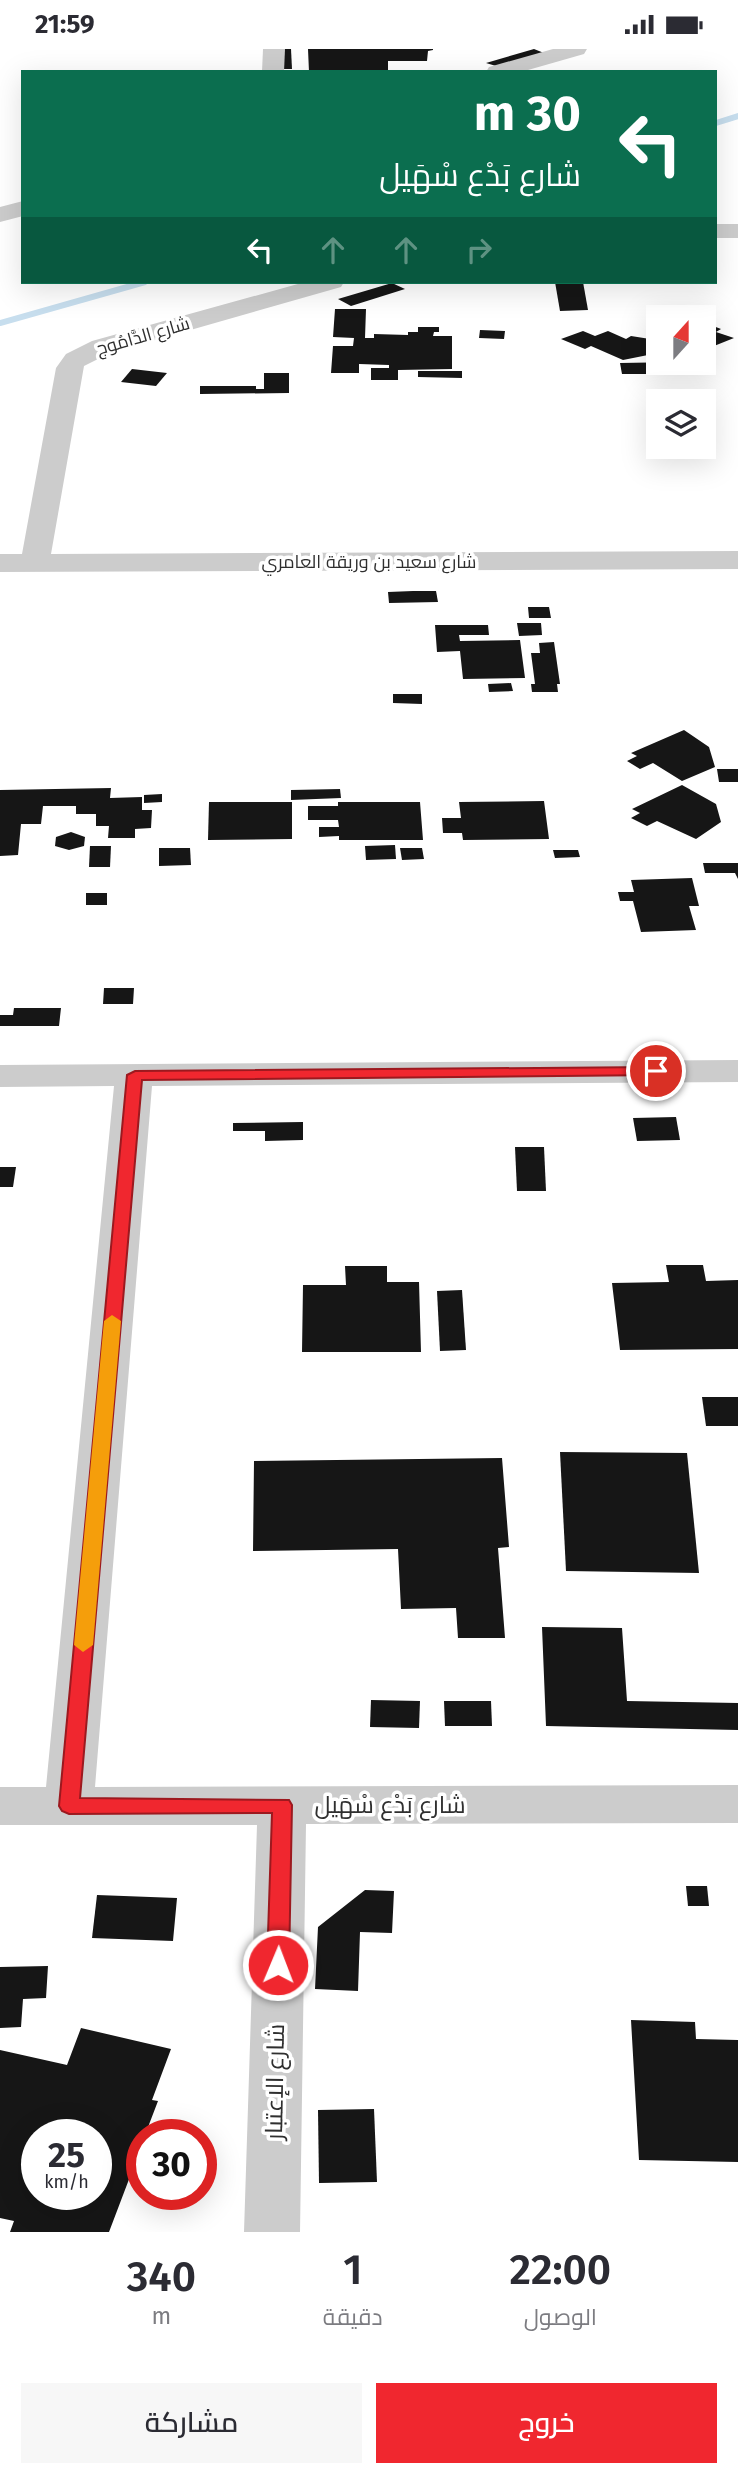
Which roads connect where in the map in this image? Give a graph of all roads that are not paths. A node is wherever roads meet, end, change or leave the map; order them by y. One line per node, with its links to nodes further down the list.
1 (274, 49): 3 (street)
2 (576, 49): 4 (street)
3 (274, 70)
4 (504, 70)
5 (21, 209): 6 (street)
6 (0, 215)
7 (717, 231): 8 (street)
8 (738, 231)
9 (325, 284): 12 (street, شارع الدَّامُوج)
10 (738, 560): 12 (street, شارع سعيد بن وريقة العامري)
11 (0, 563): 12 (street, شارع سعيد بن وريقة العامري)
12 (35, 563)
13 (738, 1071): 14 (street)
14 (135, 1075): 15 (street); 19 (street)
15 (0, 1076)
16 (738, 1804): 17 (street, شارع بَدْع سْهَيل)
17 (282, 1805): 19 (street, شارع بَدْع سْهَيل); 20 (street, شارع الإعتبار)
18 (0, 1806): 19 (street, شارع بَدْع سْهَيل)
19 (69, 1806)
20 (272, 2232)

